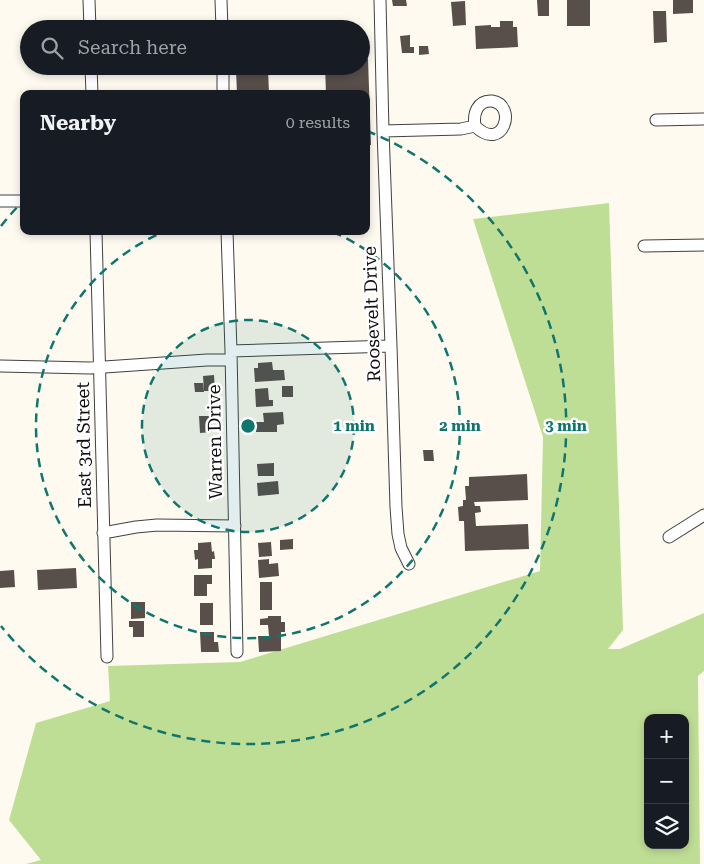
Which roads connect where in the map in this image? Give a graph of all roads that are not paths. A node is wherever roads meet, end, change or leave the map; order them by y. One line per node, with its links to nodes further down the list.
1 (89, 0): 4 (street)
2 (221, 0): 5 (street)
3 (380, 0): 13 (street, Roosevelt Drive)
4 (90, 20)
5 (222, 20)
6 (91, 75): 8 (street)
7 (223, 75): 9 (street)
8 (92, 90)
9 (223, 90)
10 (704, 119): 11 (street)
11 (656, 120)
12 (475, 126): 13 (street)
13 (383, 131): 20 (street, Roosevelt Drive)
14 (0, 201): 15 (street)
15 (20, 201)
16 (96, 235): 23 (street, East 3rd Street)
17 (227, 235): 21 (street, Warren Drive)
18 (704, 245): 19 (street)
19 (644, 246)
20 (391, 346): 21 (street); 28 (street, Roosevelt Drive)
21 (231, 356): 23 (street); 25 (street, Warren Drive)
22 (0, 366): 23 (street)
23 (99, 368): 26 (street, East 3rd Street)
24 (704, 515): 27 (street)
25 (235, 526): 26 (street); 29 (street, Warren Drive)
26 (103, 533): 30 (street, East 3rd Street)
27 (669, 537)
28 (409, 564)
29 (237, 652)
30 (107, 657)

